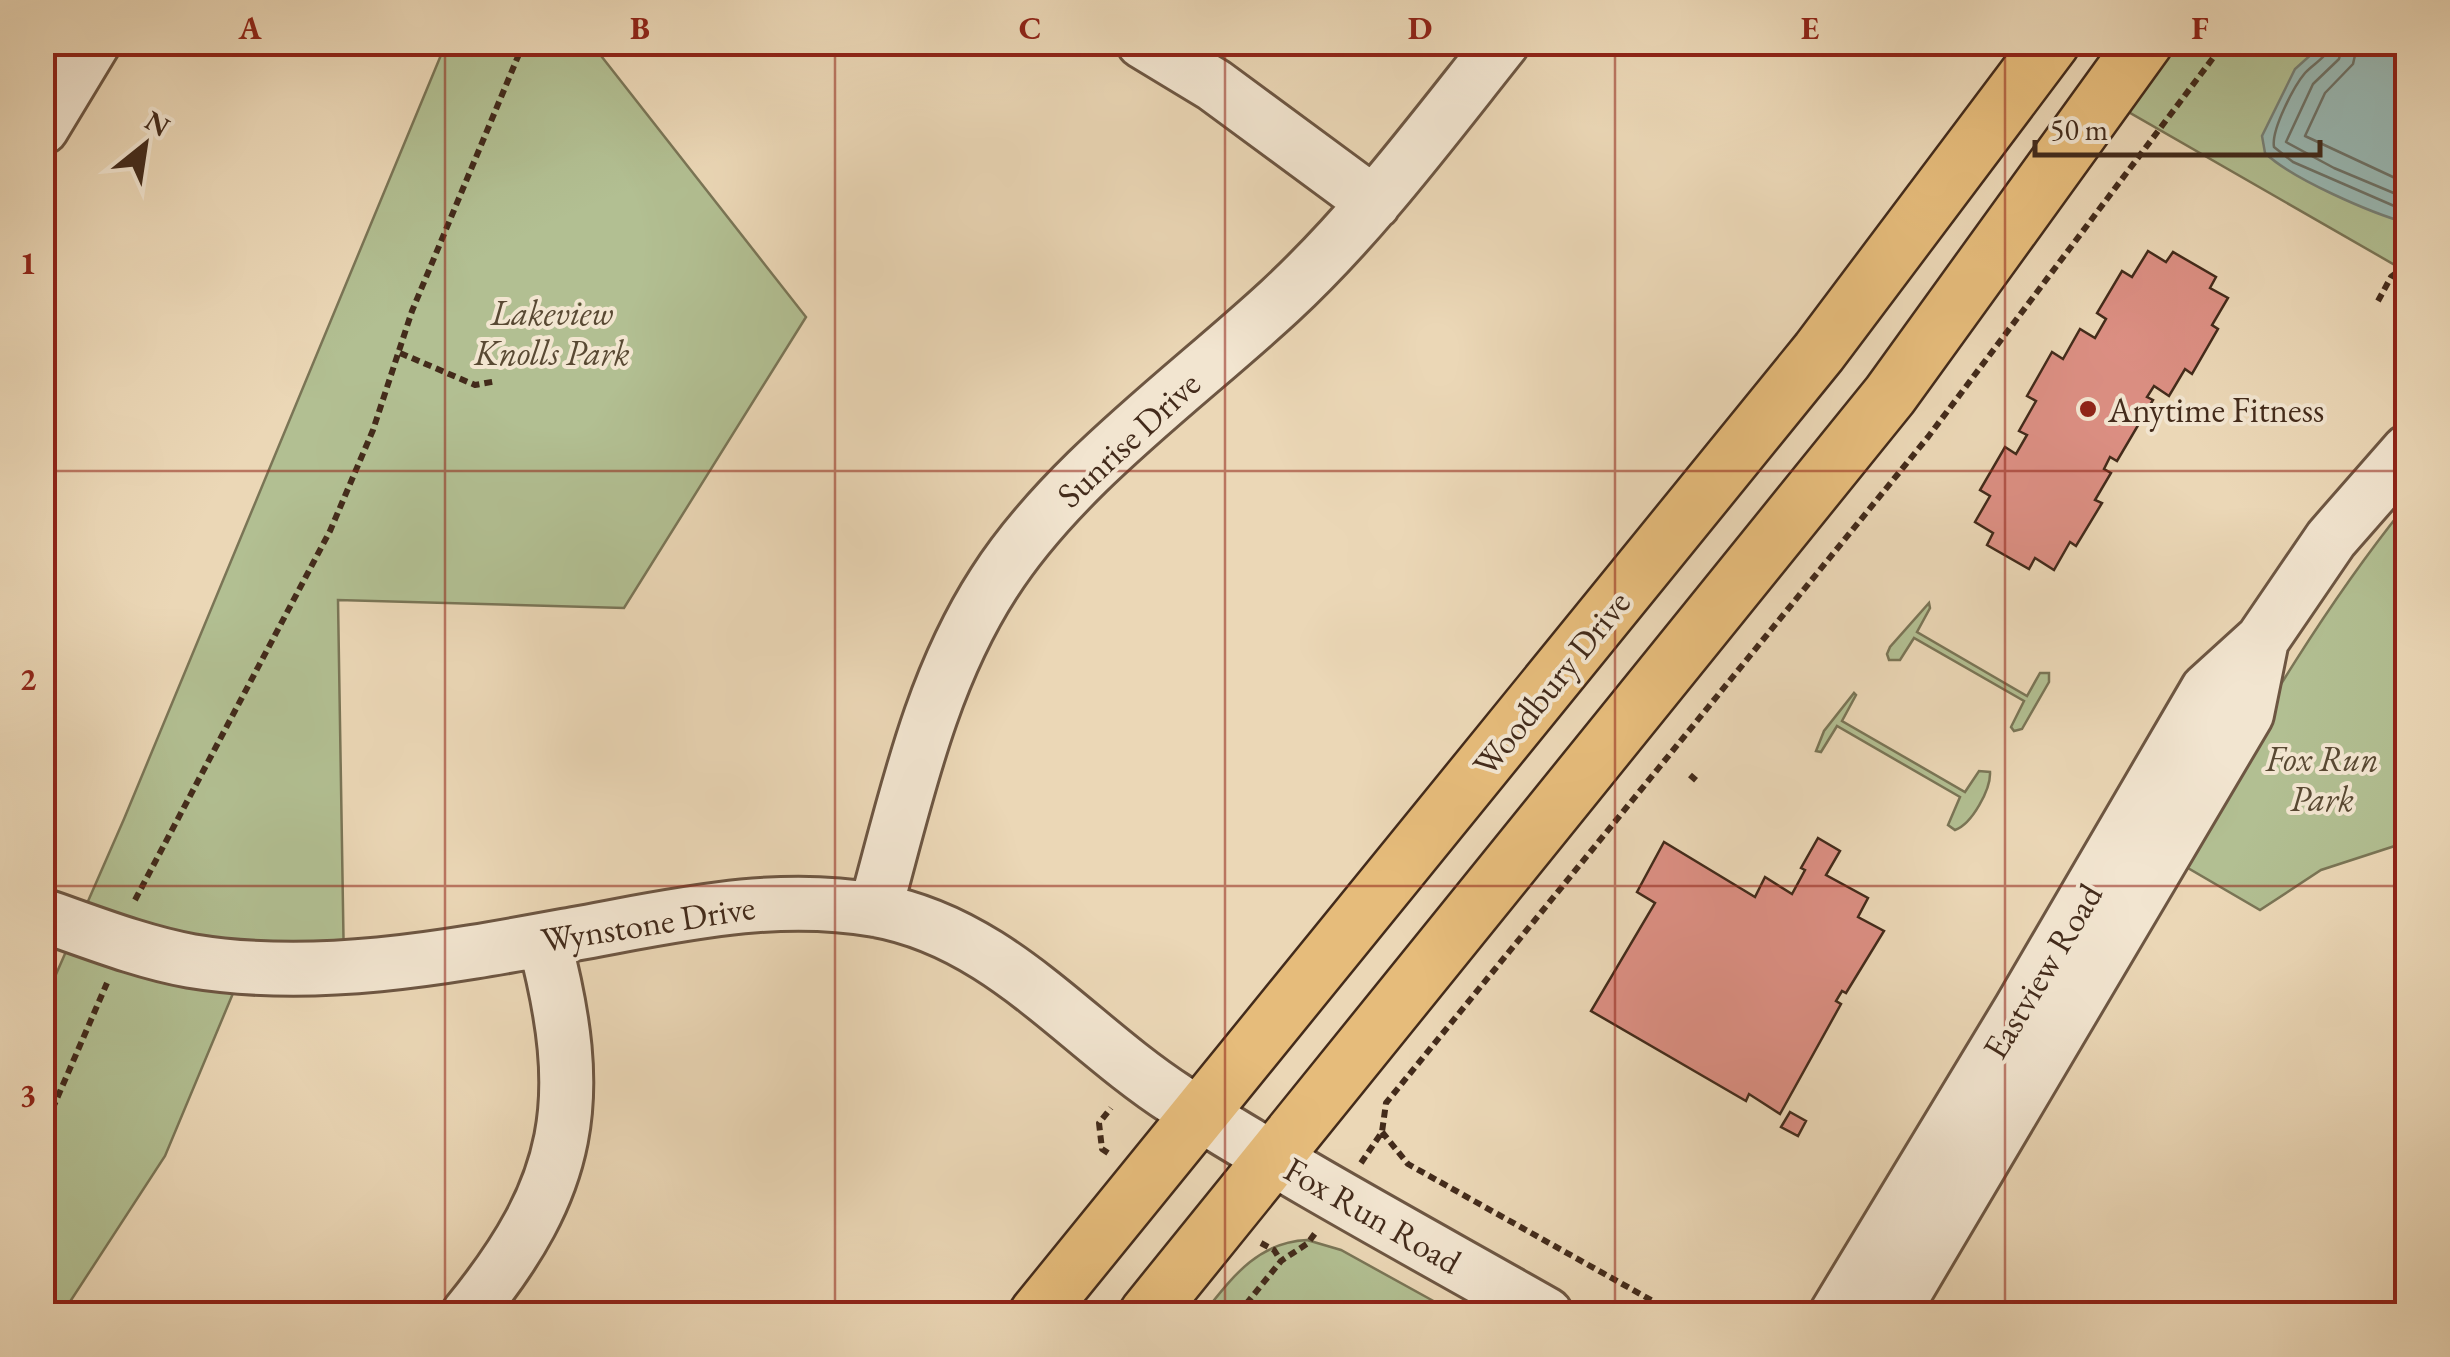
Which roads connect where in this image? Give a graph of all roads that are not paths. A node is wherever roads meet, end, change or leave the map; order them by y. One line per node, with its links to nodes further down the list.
1 (94, 42): 6 (street)
2 (1143, 42): 7 (street)
3 (1503, 42): 7 (street, Sunrise Drive)
4 (2052, 42): 13 (main road, Woodbury Drive)
5 (2146, 42): 14 (main road)
6 (42, 128)
7 (1374, 203): 10 (street, Sunrise Drive)
8 (2408, 451): 9 (street, Eastview Road)
9 (2262, 640): 19 (street, Eastview Road); 20 (street, Eastview Road)
10 (875, 910): 12 (street, Wynstone Drive); 13 (street, Wynstone Drive)
11 (42, 915): 12 (street, Wynstone Drive)
12 (544, 940): 15 (street)
13 (1200, 1114): 14 (street, Fox Run Road); 16 (main road, Woodbury Drive)
14 (1274, 1157): 17 (main road); 18 (street, Fox Run Road)
15 (468, 1314)
16 (1038, 1314)
17 (1148, 1314)
18 (1546, 1314)
19 (1836, 1314)
20 (1892, 1314)

